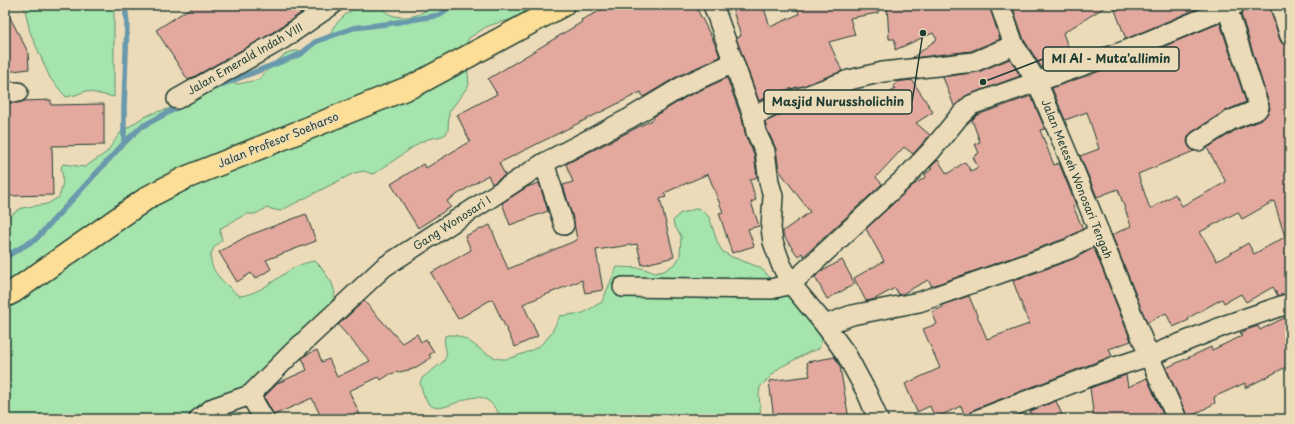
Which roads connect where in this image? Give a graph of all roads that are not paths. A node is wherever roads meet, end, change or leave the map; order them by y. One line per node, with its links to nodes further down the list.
1 (332, 5): 11 (street, Jalan Emerald Indah VIII)
2 (563, 5): 19 (main road, Jalan Profesor Soeharso)
3 (713, 5): 9 (street)
4 (1000, 5): 8 (street, Jalan Meteseh Wonosari Tengah)
5 (1280, 5): 7 (street)
6 (1231, 7): 10 (street); 13 (street)
7 (1290, 36)
8 (1014, 45): 10 (street, Jalan Meteseh Wonosari Tengah); 12 (street)
9 (733, 62): 12 (street); 14 (street, Gang Wonosari I)
10 (1037, 82): 16 (street, Jalan Meteseh Wonosari Tengah); 17 (street)
11 (177, 99)
12 (753, 116): 17 (street)
13 (1198, 141)
14 (544, 163): 15 (street); 23 (street, Gang Wonosari I)
15 (564, 225)
16 (1099, 232): 21 (street); 22 (street, Jalan Meteseh Wonosari Tengah)
17 (791, 284): 18 (street); 21 (street)
18 (622, 287)
19 (5, 296)
20 (1290, 303): 22 (street)
21 (825, 325): 26 (street)
22 (1149, 356): 27 (street); 28 (street, Jalan Meteseh Wonosari Tengah)
23 (250, 395): 24 (street, Gang Wonosari I); 25 (street)
24 (198, 419)
25 (264, 419)
26 (878, 419)
27 (979, 419)
28 (1177, 419)

